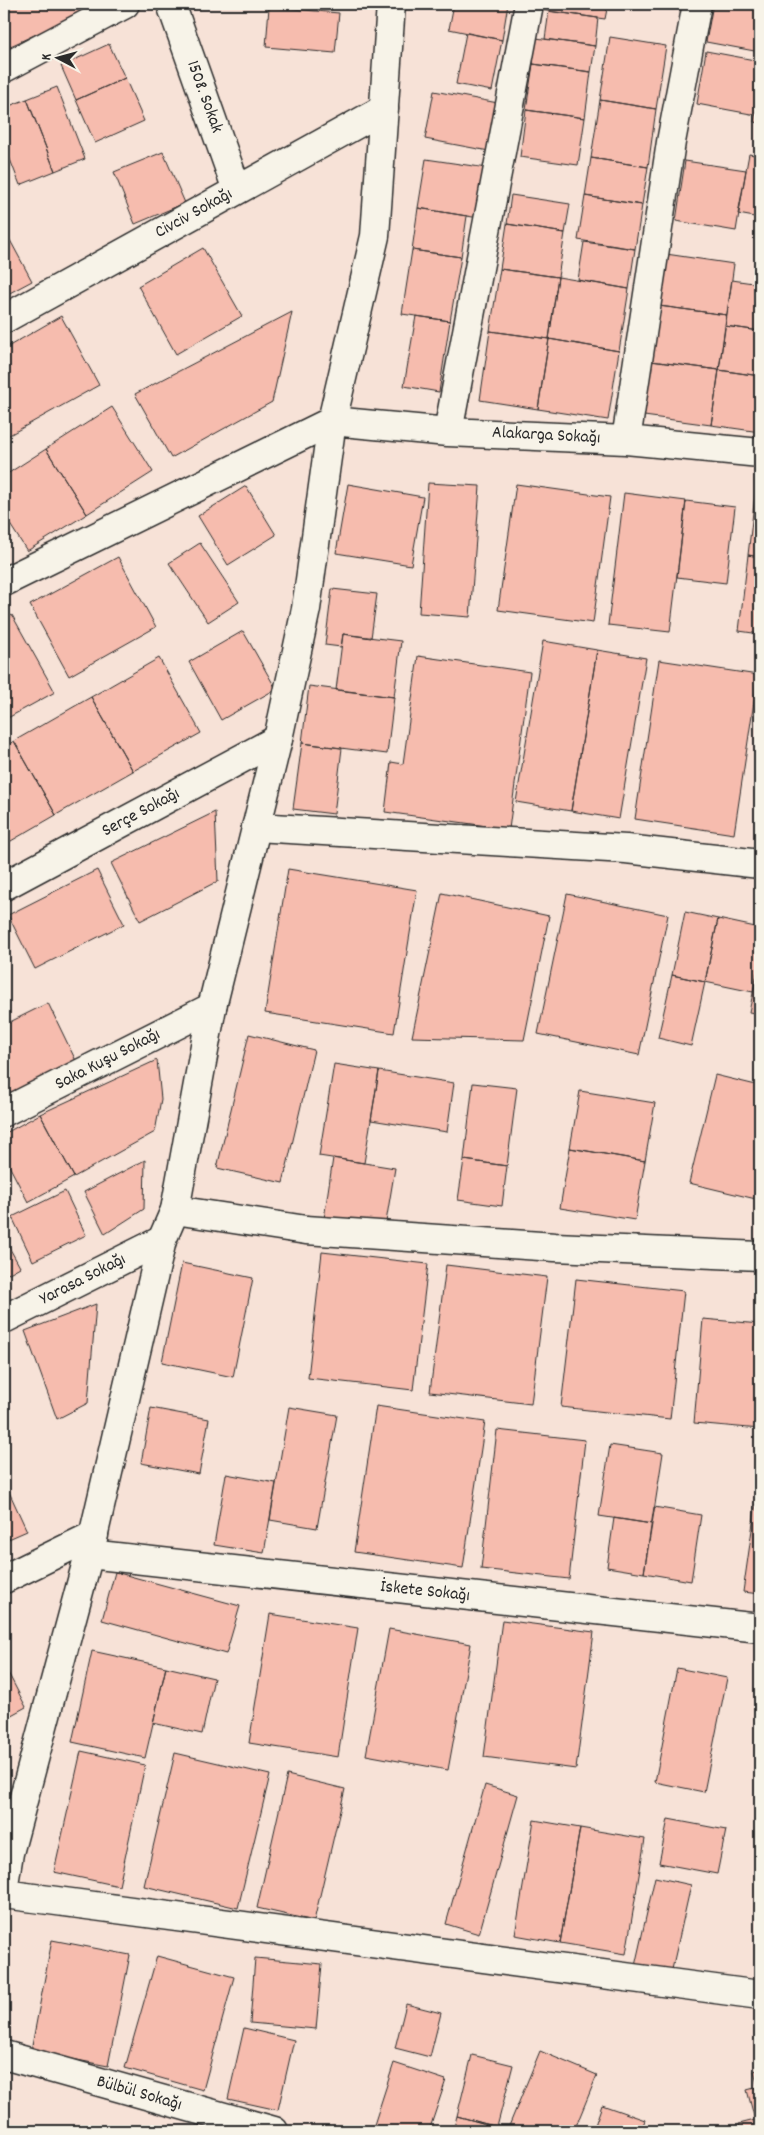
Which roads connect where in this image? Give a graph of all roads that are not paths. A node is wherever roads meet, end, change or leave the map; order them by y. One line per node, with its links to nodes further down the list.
1 (125, 4): 6 (street)
2 (171, 4): 8 (street, 1508. Sokak)
3 (391, 4): 7 (street)
4 (529, 4): 11 (street)
5 (697, 4): 12 (street)
6 (4, 68)
7 (384, 109): 8 (street, Civciv Sokağı); 10 (street)
8 (238, 190): 9 (street, Civciv Sokağı)
9 (4, 319)
10 (332, 421): 11 (street, Alakarga Sokağı); 14 (street); 15 (street)
11 (448, 432): 12 (street, Alakarga Sokağı)
12 (626, 440): 13 (street, Alakarga Sokağı)
13 (760, 453)
14 (4, 582)
15 (278, 739): 16 (street); 18 (street, Serçe Sokağı)
16 (256, 827): 17 (street); 19 (street)
17 (760, 864)
18 (4, 886)
19 (212, 1007): 20 (street, Saka Kuşu Sokağı); 21 (street)
20 (4, 1112)
21 (175, 1210): 22 (street); 23 (street)
22 (162, 1240): 24 (street, Yarasa Sokağı); 25 (street)
23 (760, 1256)
24 (4, 1320)
25 (92, 1545): 26 (street); 27 (street, İskete Sokağı); 28 (street)
26 (4, 1579)
27 (760, 1628)
28 (6, 1854): 29 (street)
29 (4, 1884)
30 (4, 1894): 31 (street)
31 (760, 1995)
32 (4, 2055): 33 (street, Bülbül Sokağı)
33 (274, 2131)

